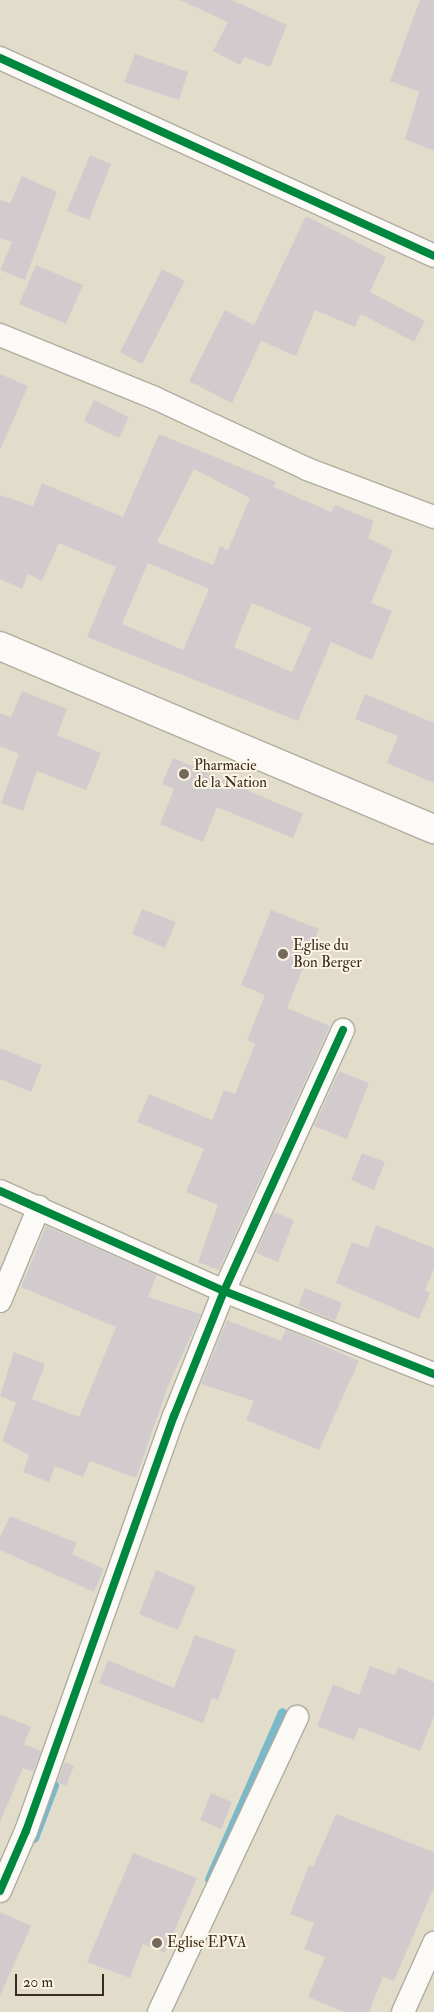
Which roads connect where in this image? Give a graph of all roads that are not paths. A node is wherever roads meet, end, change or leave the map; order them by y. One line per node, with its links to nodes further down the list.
1 (0, 58): 2 (street)
2 (434, 256)
3 (0, 335): 4 (street)
4 (434, 517)
5 (0, 646): 6 (main road)
6 (434, 829)
7 (342, 1030): 10 (street)
8 (0, 1191): 9 (street)
9 (39, 1207): 10 (street); 11 (street)
10 (224, 1291): 12 (street); 14 (street)
11 (0, 1301)
12 (434, 1374)
13 (297, 1717): 16 (street)
14 (0, 1890)
15 (434, 1943): 17 (street)
16 (159, 2012)
17 (403, 2012)

